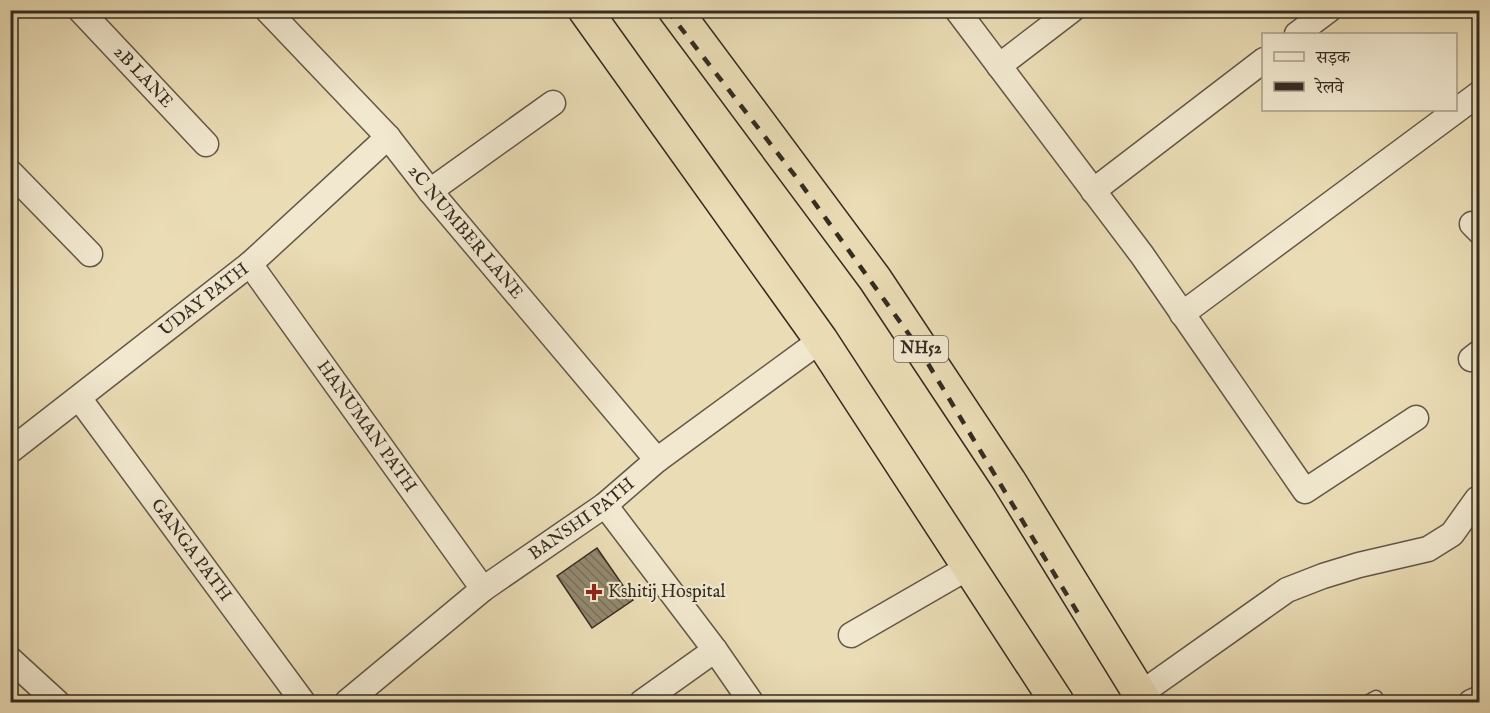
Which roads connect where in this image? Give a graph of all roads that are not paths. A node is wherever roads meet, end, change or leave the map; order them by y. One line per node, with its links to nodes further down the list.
1 (80, 10): 16 (street, 2B LANE)
2 (267, 10): 15 (street, 2C NUMBER LANE)
3 (585, 10): 23 (highway)
4 (675, 10): 35 (highway, NH52)
5 (957, 10): 10 (street)
6 (1072, 10): 10 (street)
7 (1329, 10): 8 (street)
8 (1298, 33)
9 (1262, 61): 18 (street)
10 (999, 66): 18 (street)
11 (1479, 93): 13 (street)
12 (553, 103): 19 (street)
13 (1457, 109)
14 (1455, 111): 22 (street)
15 (388, 136): 19 (street, 2C NUMBER LANE); 21 (street, UDAY PATH)
16 (206, 144)
17 (10, 172): 20 (street)
18 (1093, 190): 22 (street)
19 (430, 191): 27 (street, 2C NUMBER LANE)
20 (90, 254)
21 (250, 264): 24 (street, UDAY PATH); 31 (street, HANUMAN PATH)
22 (1182, 314): 25 (street)
23 (821, 340): 27 (street, BANSHI PATH); 30 (highway)
24 (79, 398): 26 (street, UDAY PATH); 38 (street, GANGA PATH)
25 (1416, 418)
26 (10, 451)
27 (657, 460): 29 (street, BANSHI PATH)
28 (1477, 499): 35 (street)
29 (605, 505): 31 (street, BANSHI PATH); 33 (street)
30 (969, 567): 32 (street); 42 (highway)
31 (483, 589): 39 (street, BANSHI PATH)
32 (851, 635)
33 (715, 650): 40 (street); 41 (street)
34 (10, 659): 37 (street)
35 (1142, 698)
36 (1479, 698): 43 (street)
37 (53, 701)
38 (303, 702)
39 (347, 702)
40 (642, 702)
41 (750, 702)
42 (1057, 702)
43 (1472, 702)

